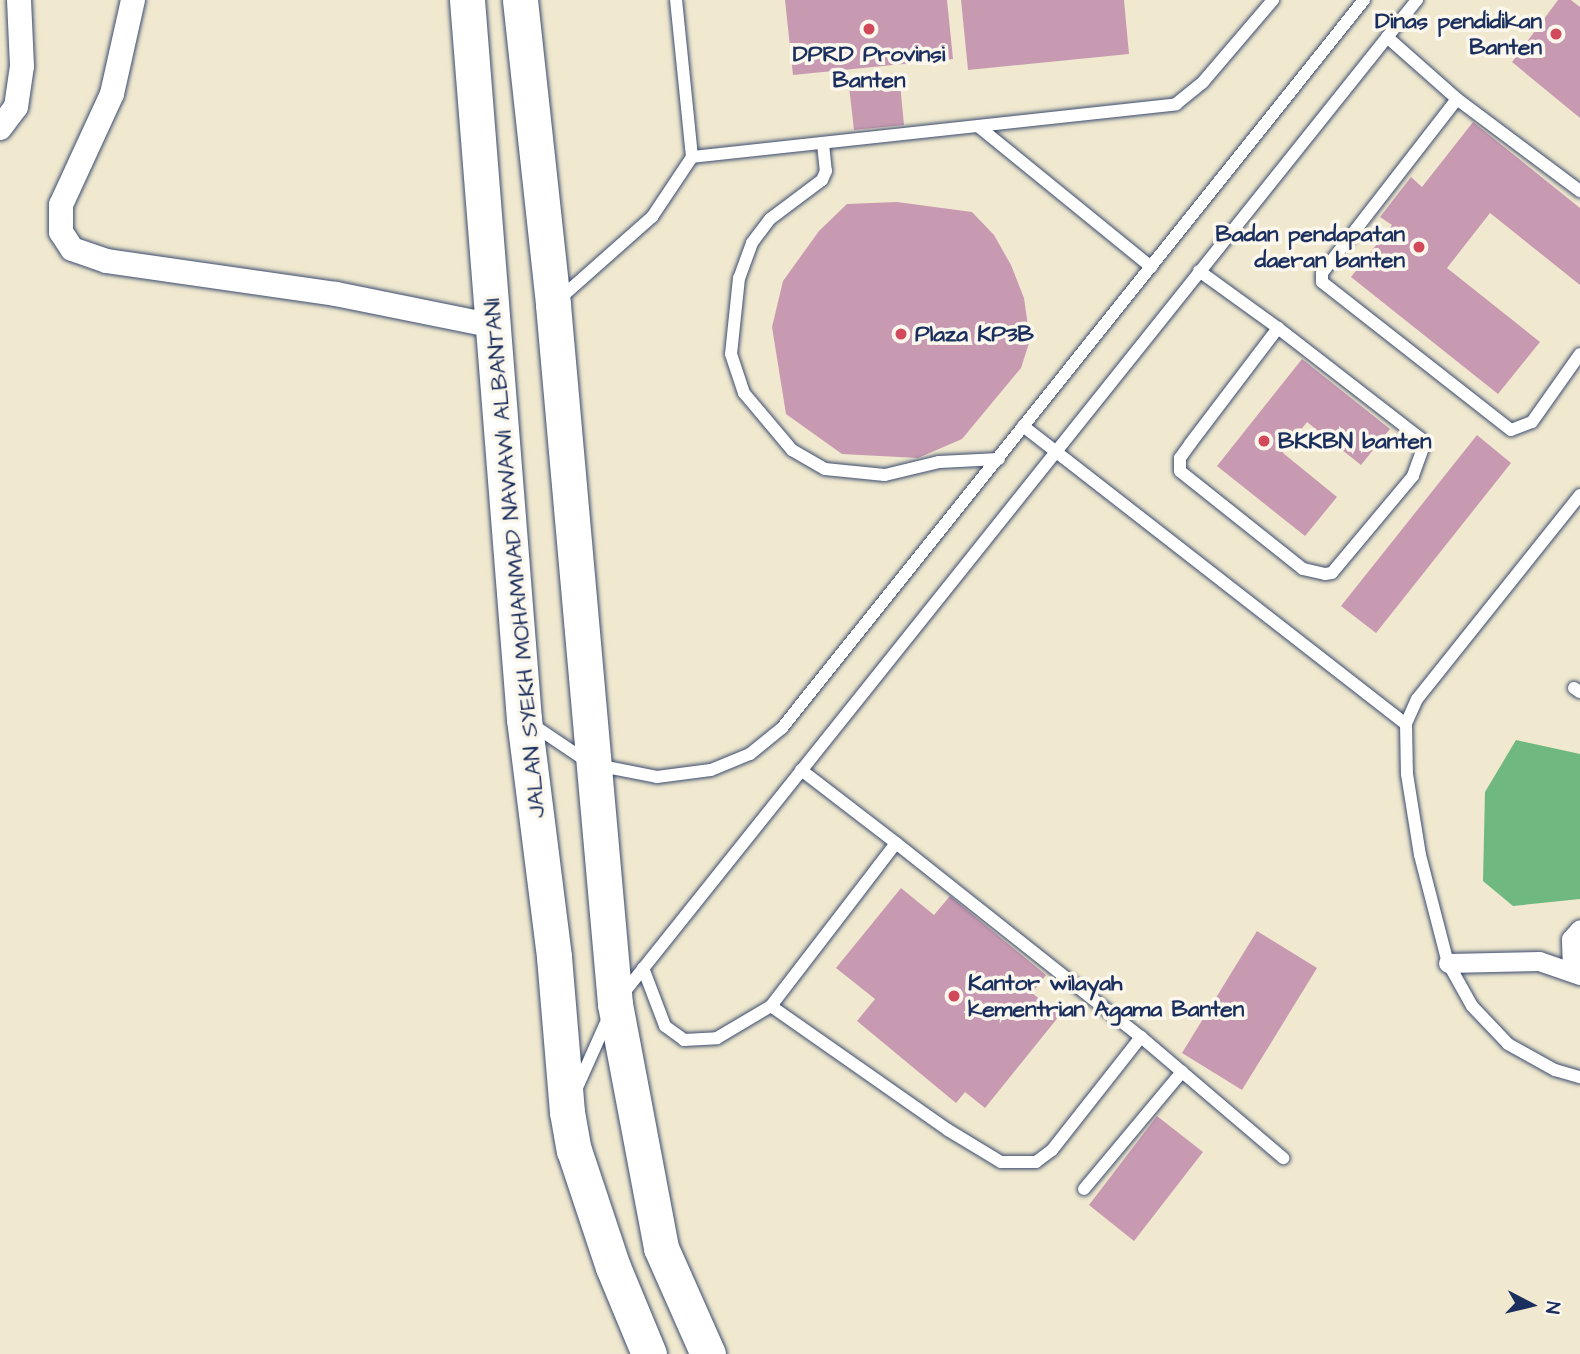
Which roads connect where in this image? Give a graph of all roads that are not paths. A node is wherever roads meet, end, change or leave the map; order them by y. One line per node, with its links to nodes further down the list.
1 (19, 0): 12 (street)
2 (133, 0): 19 (street)
3 (467, 0): 19 (main road, JALAN SYEKH MOHAMMAD NAWAWI ALBANTANI)
4 (520, 0): 18 (main road)
5 (676, 0): 14 (lane)
6 (1272, 0): 11 (lane)
7 (1364, 0): 16 (lane)
8 (1418, 0): 9 (lane)
9 (1387, 37): 10 (lane); 17 (lane)
10 (1457, 99): 15 (lane); 21 (lane)
11 (979, 127): 13 (lane); 16 (lane)
12 (0, 128)
13 (823, 144): 14 (lane); 24 (lane)
14 (692, 157): 18 (lane)
15 (1580, 191)
16 (1151, 267): 22 (lane)
17 (1199, 271): 20 (lane); 23 (lane)
18 (553, 305): 28 (main road)
19 (495, 326): 26 (main road, JALAN SYEKH MOHAMMAD NAWAWI ALBANTANI)
20 (1278, 328): 20 (lane)
21 (1580, 354)
22 (1023, 426): 23 (lane); 24 (lane)
23 (1055, 452): 27 (lane); 29 (lane)
24 (999, 459): 28 (lane)
25 (1580, 495): 27 (lane)
26 (524, 719): 28 (lane); 40 (main road, JALAN SYEKH MOHAMMAD NAWAWI ALBANTANI)
27 (1406, 724): 32 (lane)
28 (591, 764): 35 (main road)
29 (801, 770): 30 (lane); 33 (lane)
30 (896, 843): 36 (lane); 37 (lane)
31 (1580, 929): 34 (street)
32 (1448, 963): 34 (street); 39 (lane)
33 (643, 968): 35 (lane); 36 (lane)
34 (1576, 972)
35 (615, 1004): 40 (lane); 44 (main road)
36 (771, 1006): 37 (lane)
37 (1141, 1037): 38 (lane)
38 (1182, 1072): 41 (lane); 42 (lane)
39 (1580, 1077)
40 (567, 1112): 43 (main road, JALAN SYEKH MOHAMMAD NAWAWI ALBANTANI)
41 (1283, 1158)
42 (1084, 1189)
43 (649, 1354)
44 (708, 1354)

